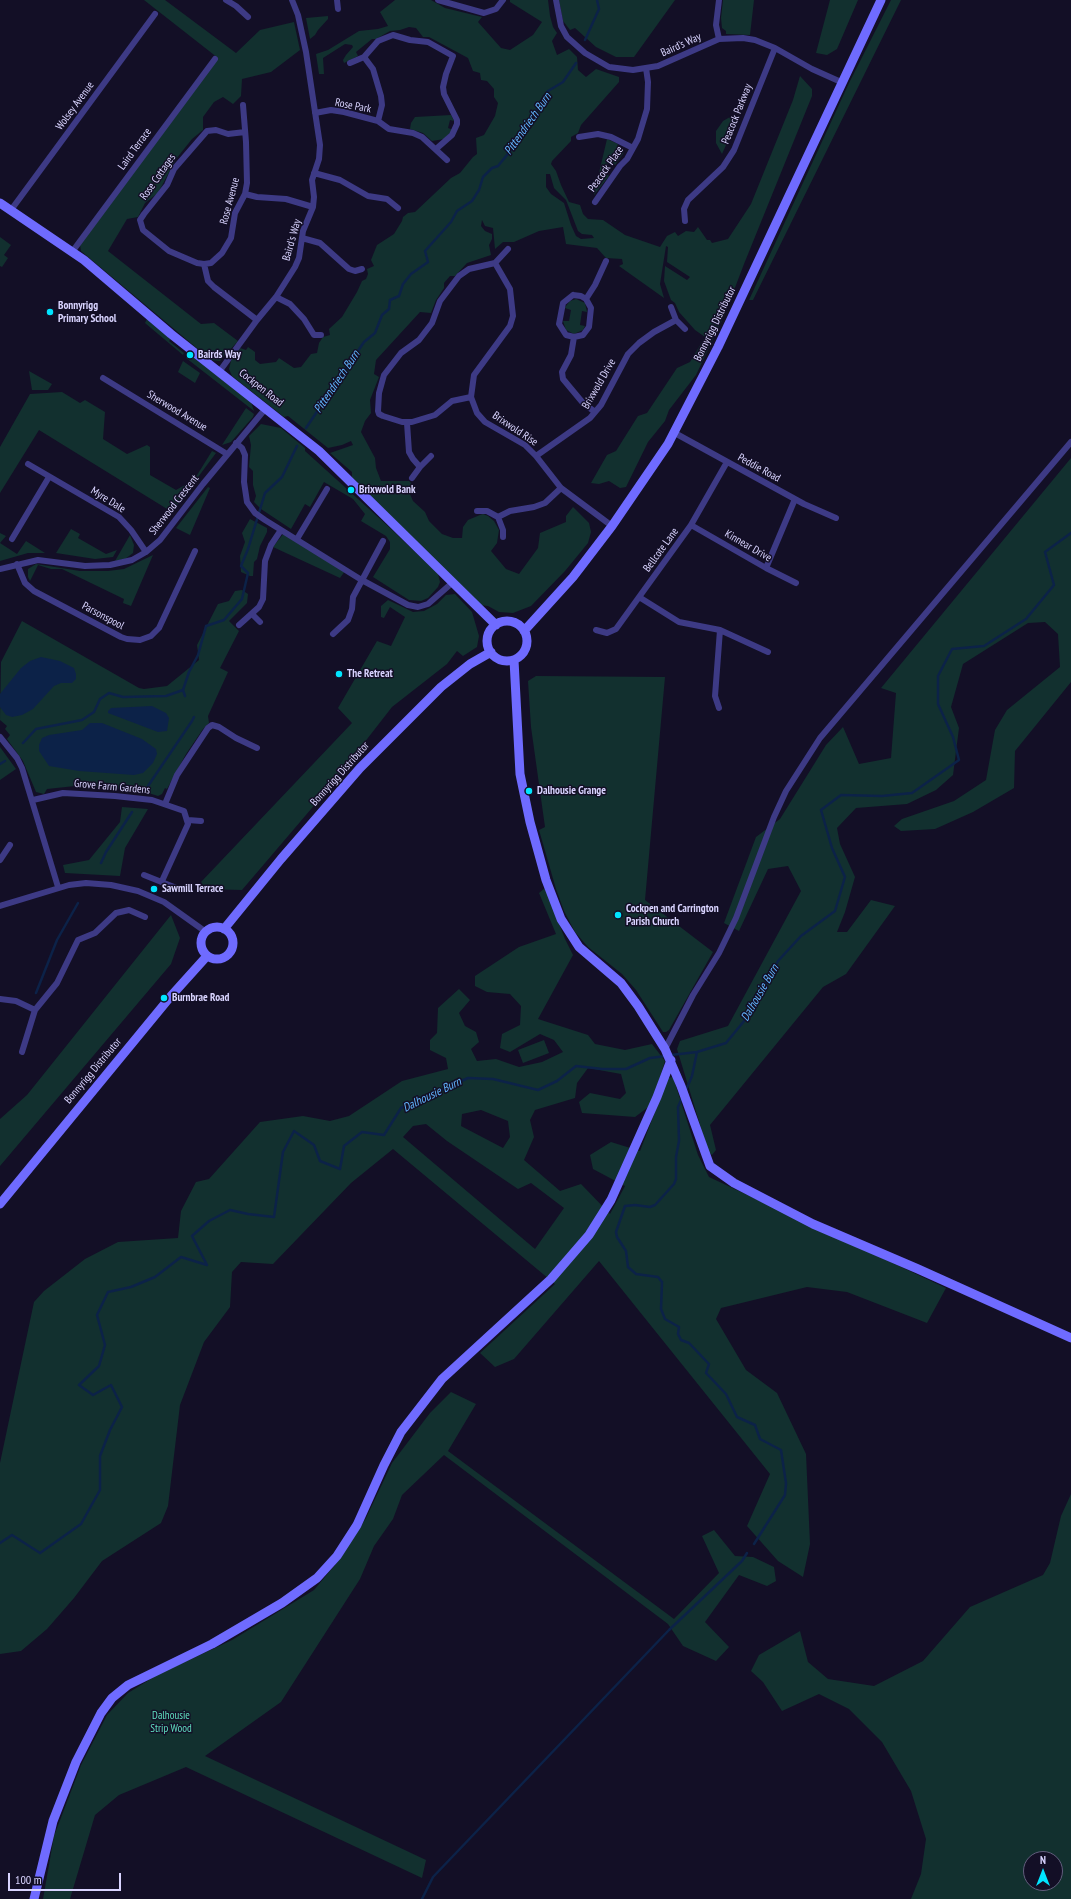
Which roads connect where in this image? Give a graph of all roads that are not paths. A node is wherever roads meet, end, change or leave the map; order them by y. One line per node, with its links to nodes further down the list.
1 (226, 0): 10 (street)
2 (242, 0): 10 (street)
3 (292, 0): 22 (street, Baird's Way)
4 (337, 0): 11 (street)
5 (438, 0): 6 (street)
6 (503, 0)
7 (556, 0): 19 (street, Baird's Way)
8 (719, 0): 14 (street)
9 (881, 0): 20 (main road, Bonnyrigg Distributor)
10 (236, 6): 13 (street)
11 (338, 9)
12 (155, 14): 37 (street, Wolsey Avenue)
13 (248, 17)
14 (719, 39): 15 (street, Baird's Way); 19 (street, Baird's Way)
15 (775, 48): 20 (street, Baird's Way); 38 (street, Peacock Parkway)
16 (364, 57): 18 (street); 23 (street); 29 (street)
17 (215, 59): 41 (street, Laird Terrace)
18 (350, 63)
19 (646, 68): 28 (street, Peacock Place)
20 (841, 82): 60 (main road, Bonnyrigg Distributor)
21 (243, 105): 25 (street, Rose Avenue)
22 (315, 112): 23 (street, Rose Park); 31 (street, Baird's Way)
23 (378, 121): 29 (street, Rose Park)
24 (588, 127): 26 (street)
25 (245, 132): 32 (street, Rose Avenue); 44 (street, Rose Cottages)
26 (590, 135): 27 (street, Peacock Place); 28 (street, Peacock Place)
27 (579, 137)
28 (633, 148): 33 (street, Peacock Place)
29 (436, 149): 30 (street, Rose Park)
30 (447, 160)
31 (314, 173): 35 (street, Baird's Way); 36 (street)
32 (245, 194): 35 (street); 44 (street, Rose Avenue)
33 (595, 202)
34 (0, 203): 37 (main road, Cockpen Road)
35 (313, 207): 39 (street, Baird's Way)
36 (398, 208)
37 (11, 210): 41 (main road, Cockpen Road)
38 (685, 221)
39 (302, 238): 45 (street); 46 (street, Baird's Way)
40 (508, 249): 43 (street)
41 (72, 252): 54 (main road, Cockpen Road)
42 (606, 261): 47 (street)
43 (495, 263): 56 (street); 59 (street)
44 (204, 264): 49 (street)
45 (362, 269)
46 (276, 297): 49 (street, Baird's Way); 52 (street)
47 (586, 299): 53 (street); 53 (street)
48 (671, 307): 50 (street)
49 (257, 320): 54 (street, Baird's Way)
50 (676, 320): 51 (street); 58 (street, Brixwold Drive)
51 (685, 329)
52 (321, 335)
53 (574, 337): 58 (street)
54 (220, 372): 57 (main road, Cockpen Road)
55 (103, 378): 63 (street, Sherwood Avenue)
56 (471, 397): 59 (street); 65 (street, Brixwold Rise)
57 (266, 408): 62 (street, Sherwood Crescent); 90 (main road, Cockpen Road)
58 (595, 412): 65 (street, Brixwold Drive)
59 (407, 422): 68 (street)
60 (673, 432): 66 (street, Peddie Road); 78 (main road, Bonnyrigg Distributor)
61 (1071, 442): 124 (street)
62 (236, 443): 63 (street, Sherwood Crescent); 79 (street)
63 (227, 454): 85 (street, Sherwood Crescent)
64 (431, 456): 68 (street)
65 (536, 456): 72 (street, Brixwold Rise)
66 (727, 462): 73 (street, Peddie Road); 77 (street, Bellcote Lane)
67 (28, 464): 69 (street, Myre Dale)
68 (420, 467): 70 (street)
69 (50, 477): 81 (street); 85 (street, Myre Dale)
70 (412, 478)
71 (327, 488): 82 (street)
72 (561, 488): 75 (street); 78 (street, Brixwold Rise)
73 (795, 499): 76 (street, Peddie Road); 87 (street)
74 (477, 511): 75 (street)
75 (498, 517): 80 (street)
76 (836, 518)
77 (691, 525): 87 (street, Kinnear Drive); 92 (street, Bellcote Lane)
78 (612, 526): 97 (main road, Bonnyrigg Distributor)
79 (281, 530): 82 (street); 93 (street)
80 (503, 537)
81 (12, 538)
82 (297, 539): 89 (street)
83 (383, 541): 89 (street)
84 (195, 551): 86 (street, Parsonspool)
85 (146, 552): 86 (street, Sherwood Crescent)
86 (17, 564): 88 (street, Sherwood Crescent)
87 (766, 568): 91 (street, Kinnear Drive)
88 (0, 569)
89 (362, 580): 90 (street); 100 (street)
90 (452, 583): 96 (main road, Cockpen Road)
91 (796, 583)
92 (639, 598): 98 (street, Bellcote Lane); 99 (street)
93 (252, 614): 94 (street); 95 (street)
94 (260, 622)
95 (239, 625)
96 (496, 625): 97 (main road); 101 (main road)
97 (524, 630): 103 (main road)
98 (596, 630)
99 (720, 630): 102 (street); 104 (street)
100 (333, 634)
101 (491, 652): 103 (main road); 119 (main road, Bonnyrigg Distributor)
102 (768, 652)
103 (514, 660): 124 (main road)
104 (719, 708)
105 (0, 737): 107 (street)
106 (257, 748): 108 (street)
107 (33, 800): 108 (street, Grove Farm Gardens); 115 (street)
108 (165, 804): 109 (street, Grove Farm Gardens)
109 (188, 820): 110 (street); 114 (street)
110 (201, 821)
111 (10, 845): 112 (street)
112 (0, 860)
113 (144, 875): 114 (street)
114 (162, 881): 116 (street)
115 (58, 887): 117 (street); 120 (street)
116 (179, 889)
117 (0, 906)
118 (145, 917): 123 (street)
119 (224, 929): 120 (main road); 121 (main road)
120 (206, 932): 121 (main road)
121 (207, 956): 127 (main road, Bonnyrigg Distributor)
122 (0, 999): 123 (street)
123 (35, 1010): 125 (street)
124 (665, 1049): 126 (main road)
125 (22, 1052)
126 (671, 1060): 128 (main road); 129 (main road)
127 (0, 1204)
128 (1071, 1338)
129 (34, 1899)

